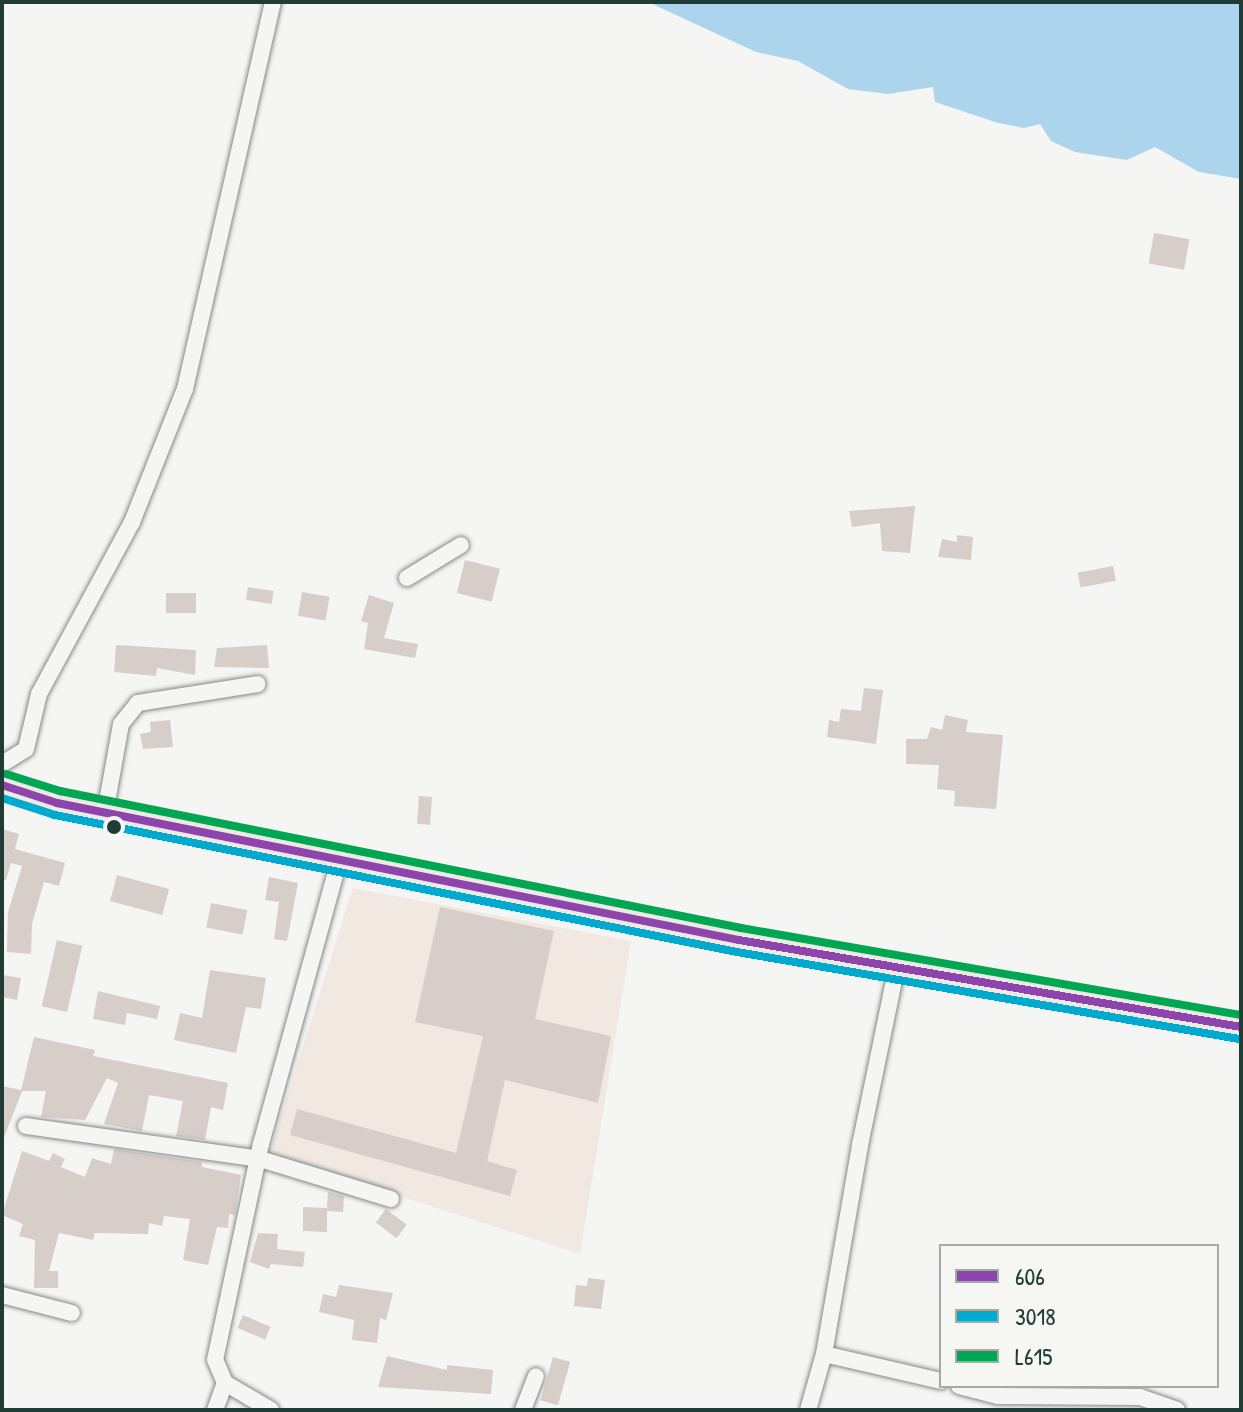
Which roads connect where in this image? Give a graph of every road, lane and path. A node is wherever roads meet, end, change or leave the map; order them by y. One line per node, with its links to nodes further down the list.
1 (273, 2): 5 (street)
2 (461, 545): 3 (street)
3 (407, 578)
4 (258, 684): 7 (street)
5 (2, 764)
6 (2, 785): 7 (main road)
7 (105, 813): 8 (main road)
8 (339, 860): 9 (main road); 12 (street)
9 (897, 967): 10 (main road); 16 (street)
10 (1241, 1027)
11 (26, 1126): 12 (street)
12 (260, 1159): 13 (street); 19 (street)
13 (391, 1199)
14 (2, 1295): 15 (street)
15 (72, 1313)
16 (824, 1354): 18 (street); 25 (street)
17 (536, 1376): 24 (street)
18 (939, 1381)
19 (225, 1383): 22 (street); 23 (street)
20 (967, 1388): 21 (street)
21 (1091, 1403): 26 (street)
22 (215, 1410)
23 (271, 1410)
24 (523, 1410)
25 (808, 1410)
26 (1177, 1410)

